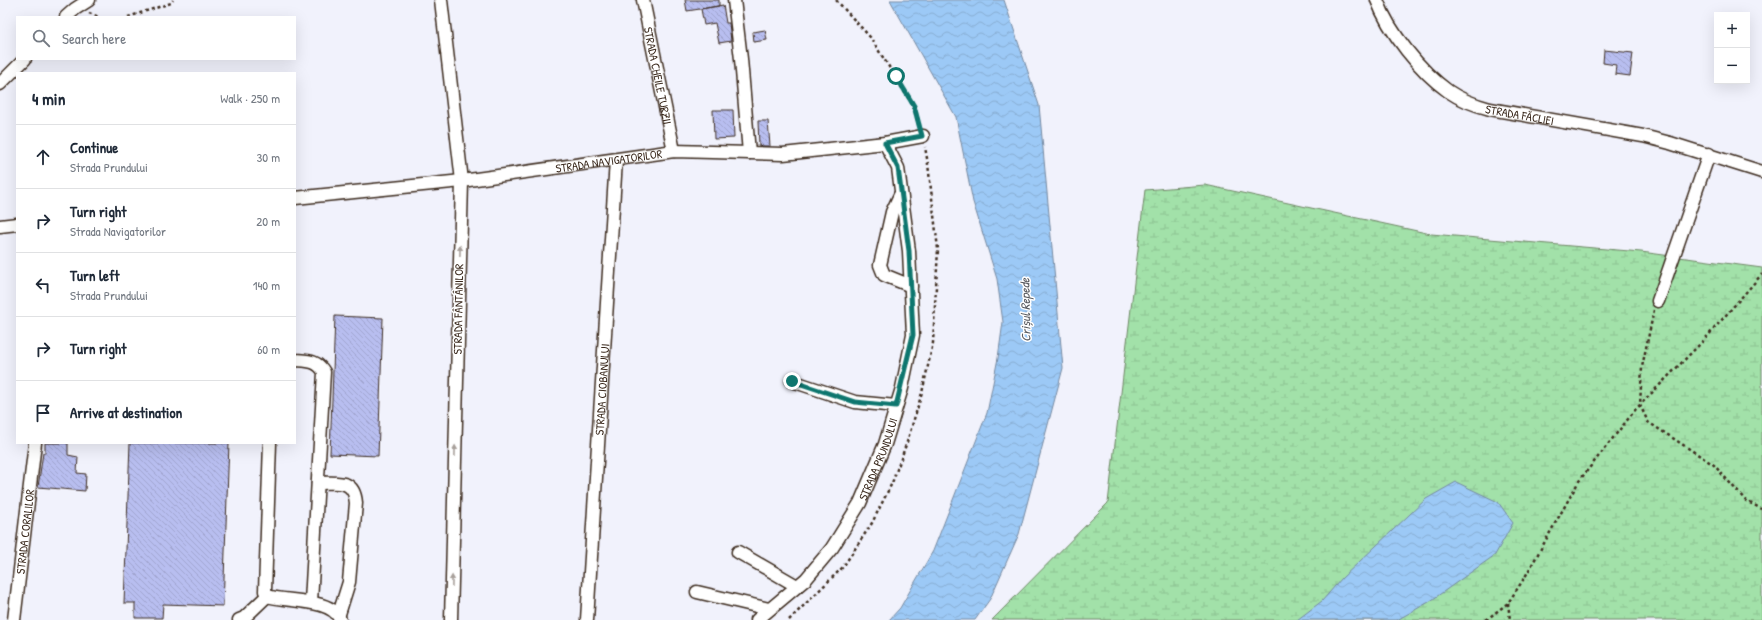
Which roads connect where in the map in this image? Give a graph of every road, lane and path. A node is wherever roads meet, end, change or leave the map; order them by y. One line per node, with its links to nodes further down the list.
1 (89, 0): 8 (street)
2 (173, 0): 9 (path)
3 (442, 0): 19 (street, STRADA FÂNTÂNILOR)
4 (643, 0): 14 (street, STRADA CHEILE TURZII)
5 (734, 0): 15 (street)
6 (836, 0): 12 (path)
7 (1377, 0): 16 (street, STRADA FĂCLIEI)
8 (67, 16)
9 (131, 16)
10 (24, 60): 11 (street)
11 (0, 84)
12 (922, 136): 13 (street, STRADA NAVIGATORILOR)
13 (885, 143): 15 (street, STRADA NAVIGATORILOR); 20 (street, STRADA PRUNDULUI)
14 (674, 152): 15 (street, STRADA NAVIGATORILOR); 17 (street, STRADA NAVIGATORILOR)
15 (749, 152)
16 (1709, 154): 18 (street, STRADA FĂCLIEI); 26 (street)
17 (616, 160): 19 (street, STRADA NAVIGATORILOR); 46 (street, STRADA CIOBANULUI)
18 (1762, 172)
19 (462, 181): 21 (street, STRADA NAVIGATORILOR); 45 (street, STRADA FÂNTÂNILOR, one-way to 19)
20 (900, 195): 25 (street, STRADA PRUNDULUI); 25 (street)
21 (296, 198)
22 (16, 224): 23 (street)
23 (0, 226)
24 (1762, 274): 29 (path)
25 (911, 286): 30 (street, STRADA PRUNDULUI)
26 (1658, 301): 29 (path)
27 (296, 360): 33 (street)
28 (792, 381): 30 (street)
29 (1640, 405): 34 (path); 40 (path)
30 (896, 406): 36 (street, STRADA PRUNDULUI)
31 (35, 444): 43 (street, STRADA CORALILOR)
32 (270, 444): 38 (street)
33 (318, 483): 39 (street); 42 (street)
34 (1762, 509)
35 (738, 552): 36 (street)
36 (797, 586): 41 (street, STRADA PRUNDULUI)
37 (697, 592): 41 (street)
38 (267, 596): 39 (street); 44 (street)
39 (311, 602): 42 (street)
40 (1508, 603): 48 (path); 49 (path)
41 (769, 609): 47 (street, STRADA PRUNDULUI)
42 (340, 617)
43 (14, 620)
44 (239, 620)
45 (450, 620)
46 (587, 620)
47 (757, 620)
48 (1486, 620)
49 (1510, 620)

